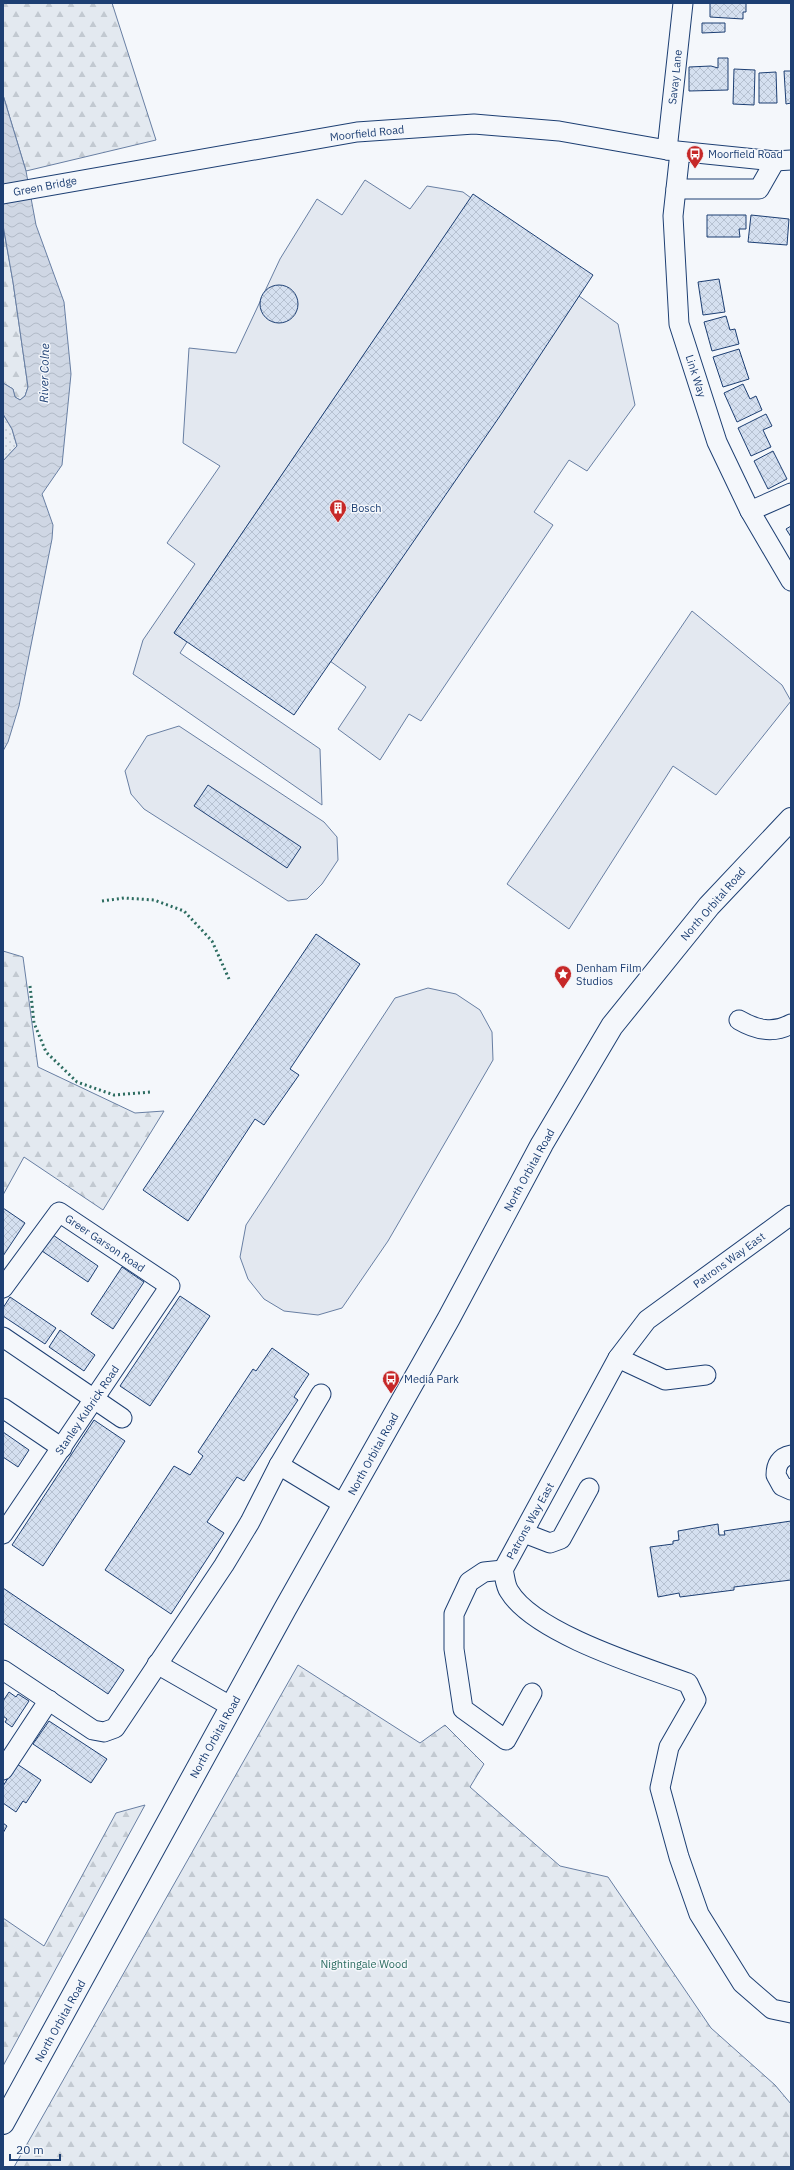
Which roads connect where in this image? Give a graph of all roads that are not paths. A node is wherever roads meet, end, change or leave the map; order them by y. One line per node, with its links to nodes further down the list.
1 (683, 3): 2 (street, Savay Lane)
2 (674, 151): 3 (street, Moorfield Road); 4 (street, Moorfield Road); 5 (street, Link Way)
3 (783, 160): 5 (street)
4 (88, 178): 6 (street, Green Bridge)
5 (676, 189): 8 (street, Link Way)
6 (3, 194)
7 (791, 493): 8 (street)
8 (750, 511): 9 (street, Link Way)
9 (791, 581)
10 (791, 819): 28 (main road, North Orbital Road)
11 (739, 1020): 12 (street)
12 (791, 1024)
13 (791, 1215): 17 (street, Patrons Way East)
14 (170, 1286): 15 (street, Greer Garson Road); 20 (street, Stanley Kubrick Road)
15 (3, 1288)
16 (3, 1337): 20 (street)
17 (618, 1358): 18 (street); 29 (street, Patrons Way East)
18 (706, 1375)
19 (321, 1394): 25 (street)
20 (94, 1399): 22 (street); 23 (street, Stanley Kubrick Road)
21 (3, 1408): 23 (street)
22 (122, 1418)
23 (62, 1448): 30 (street, Stanley Kubrick Road)
24 (791, 1455): 27 (street)
25 (279, 1465): 28 (street); 32 (street)
26 (589, 1488): 29 (street)
27 (791, 1490)
28 (345, 1505): 36 (main road, North Orbital Road)
29 (524, 1532): 31 (street, Patrons Way East)
30 (3, 1534)
31 (503, 1570): 34 (street); 38 (street, Patrons Way East)
32 (157, 1664): 35 (street); 36 (street)
33 (3, 1670): 35 (street)
34 (532, 1693)
35 (49, 1700): 37 (street)
36 (232, 1707): 39 (main road, North Orbital Road)
37 (3, 1770)
38 (791, 2013)
39 (3, 2123)

